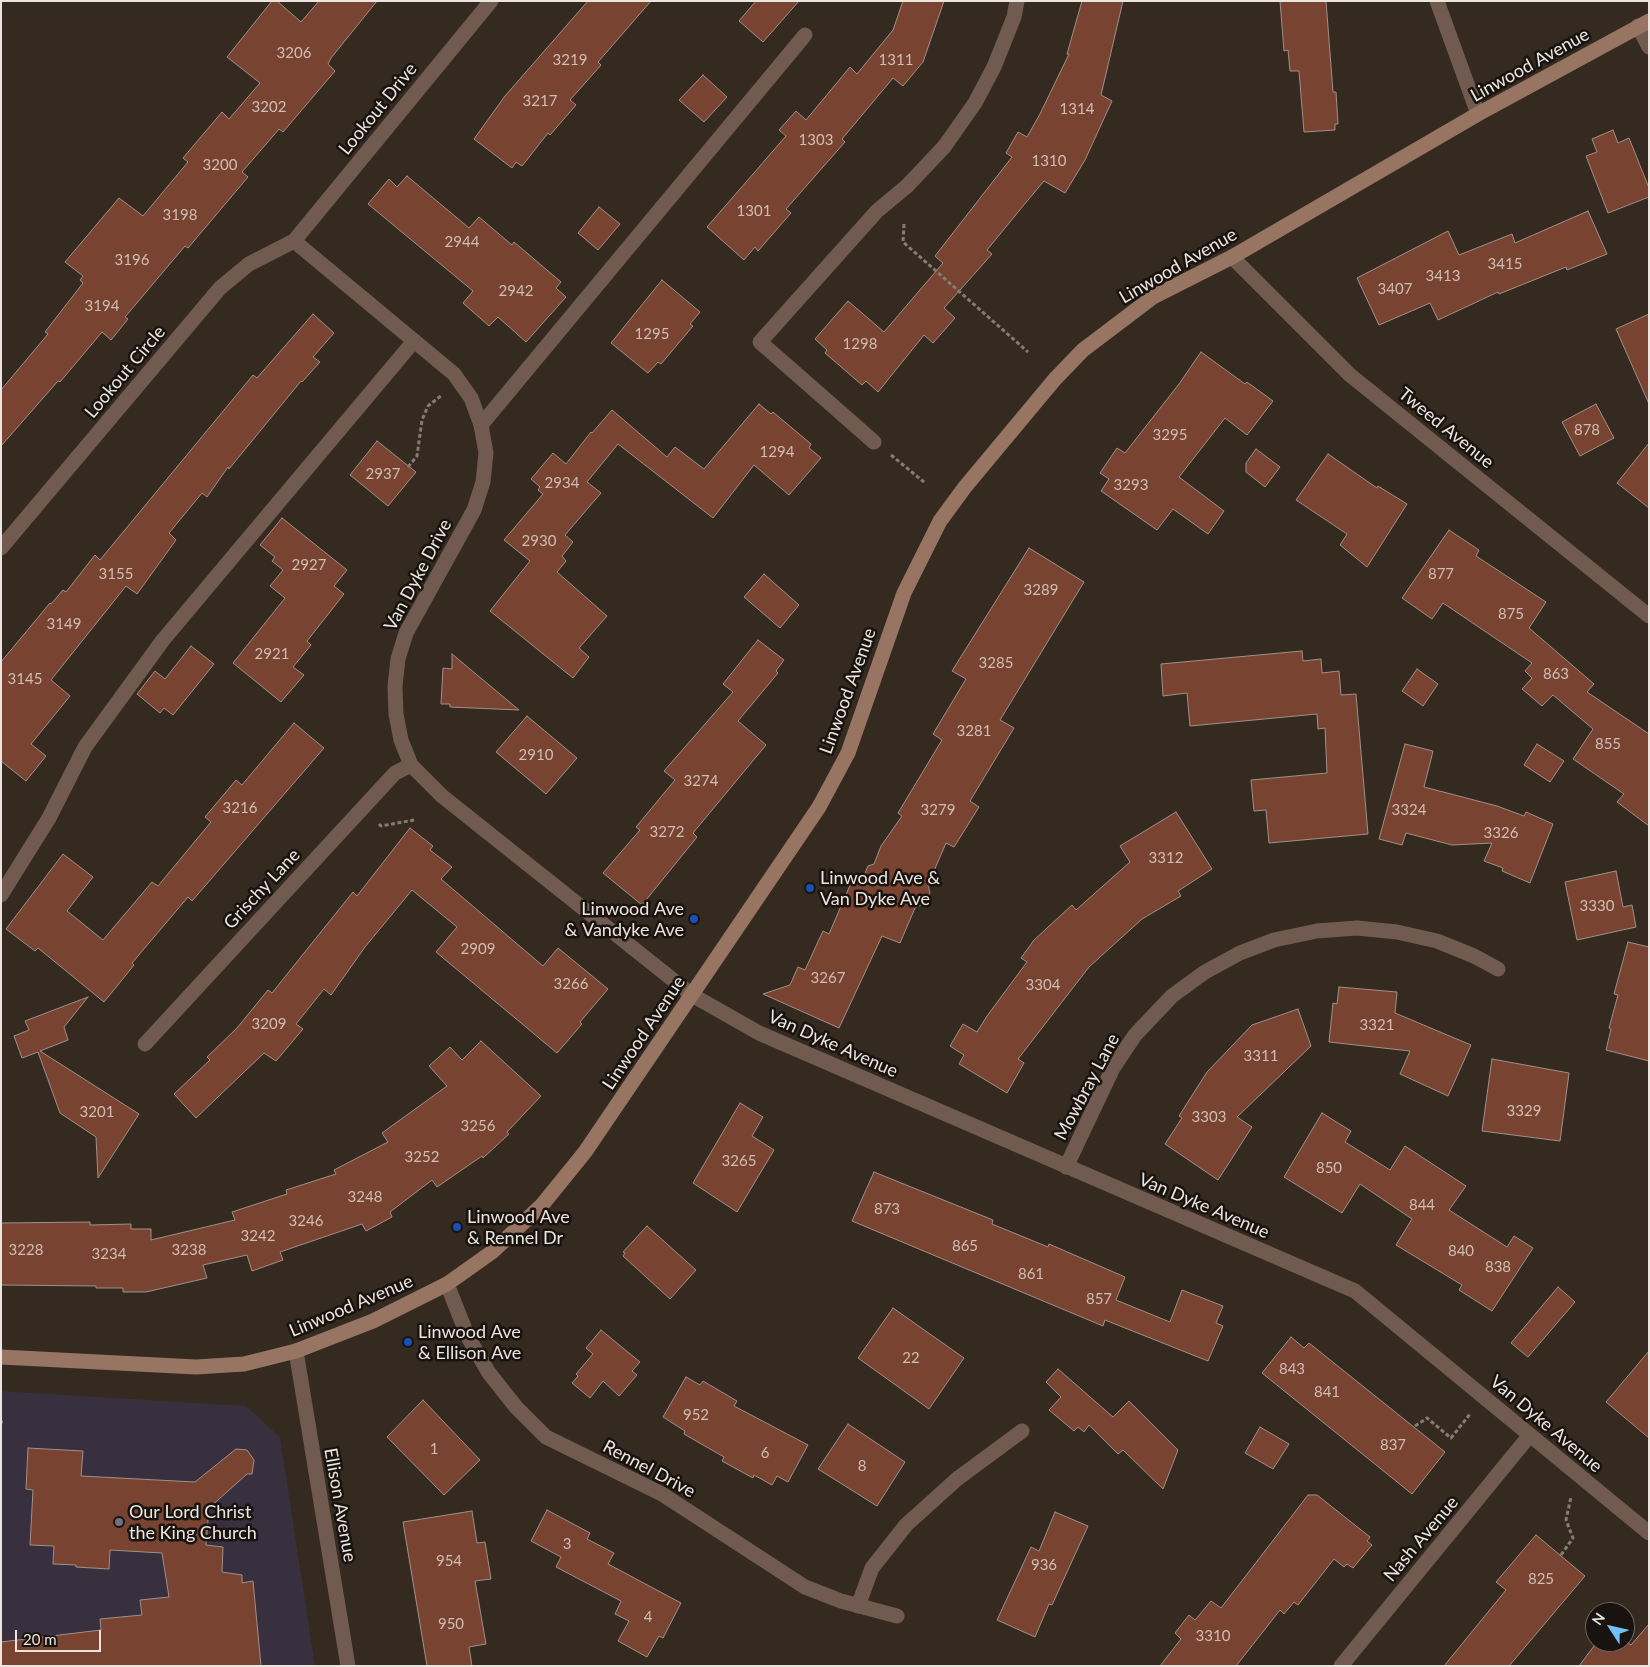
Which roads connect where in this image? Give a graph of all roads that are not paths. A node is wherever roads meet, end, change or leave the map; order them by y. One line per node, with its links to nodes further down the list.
1 (491, 1): 8 (street, Lookout Drive)
2 (1017, 1): 12 (street)
3 (1437, 1): 7 (street)
4 (1644, 24): 6 (street); 7 (main road, Linwood Avenue)
5 (805, 35): 11 (street)
6 (1649, 47)
7 (1478, 114): 9 (main road, Linwood Avenue)
8 (294, 241): 10 (street, Van Dyke Drive); 13 (street, Lookout Circle)
9 (1232, 257): 14 (street, Tweed Avenue); 18 (main road, Linwood Avenue)
10 (414, 341): 11 (street, Van Dyke Drive); 16 (street)
11 (482, 425): 15 (street, Van Dyke Drive)
12 (874, 442)
13 (1, 548)
14 (1649, 616)
15 (411, 765): 18 (street, Van Dyke Drive); 19 (street, Grischy Lane)
16 (1, 895)
17 (1498, 969): 20 (street, Mowbray Lane)
18 (692, 995): 20 (street, Van Dyke Avenue); 21 (main road, Linwood Avenue)
19 (145, 1044)
20 (1066, 1168): 25 (street, Van Dyke Avenue)
21 (447, 1284): 22 (main road, Linwood Avenue); 27 (street, Rennel Drive)
22 (296, 1351): 23 (main road, Linwood Avenue); 29 (street, Ellison Avenue)
23 (1, 1357)
24 (1022, 1431): 27 (street)
25 (1530, 1435): 26 (street, Van Dyke Avenue); 30 (street, Nash Avenue)
26 (1649, 1533)
27 (858, 1606): 28 (street, Rennel Drive)
28 (897, 1616)
29 (348, 1666)
30 (1340, 1666)

